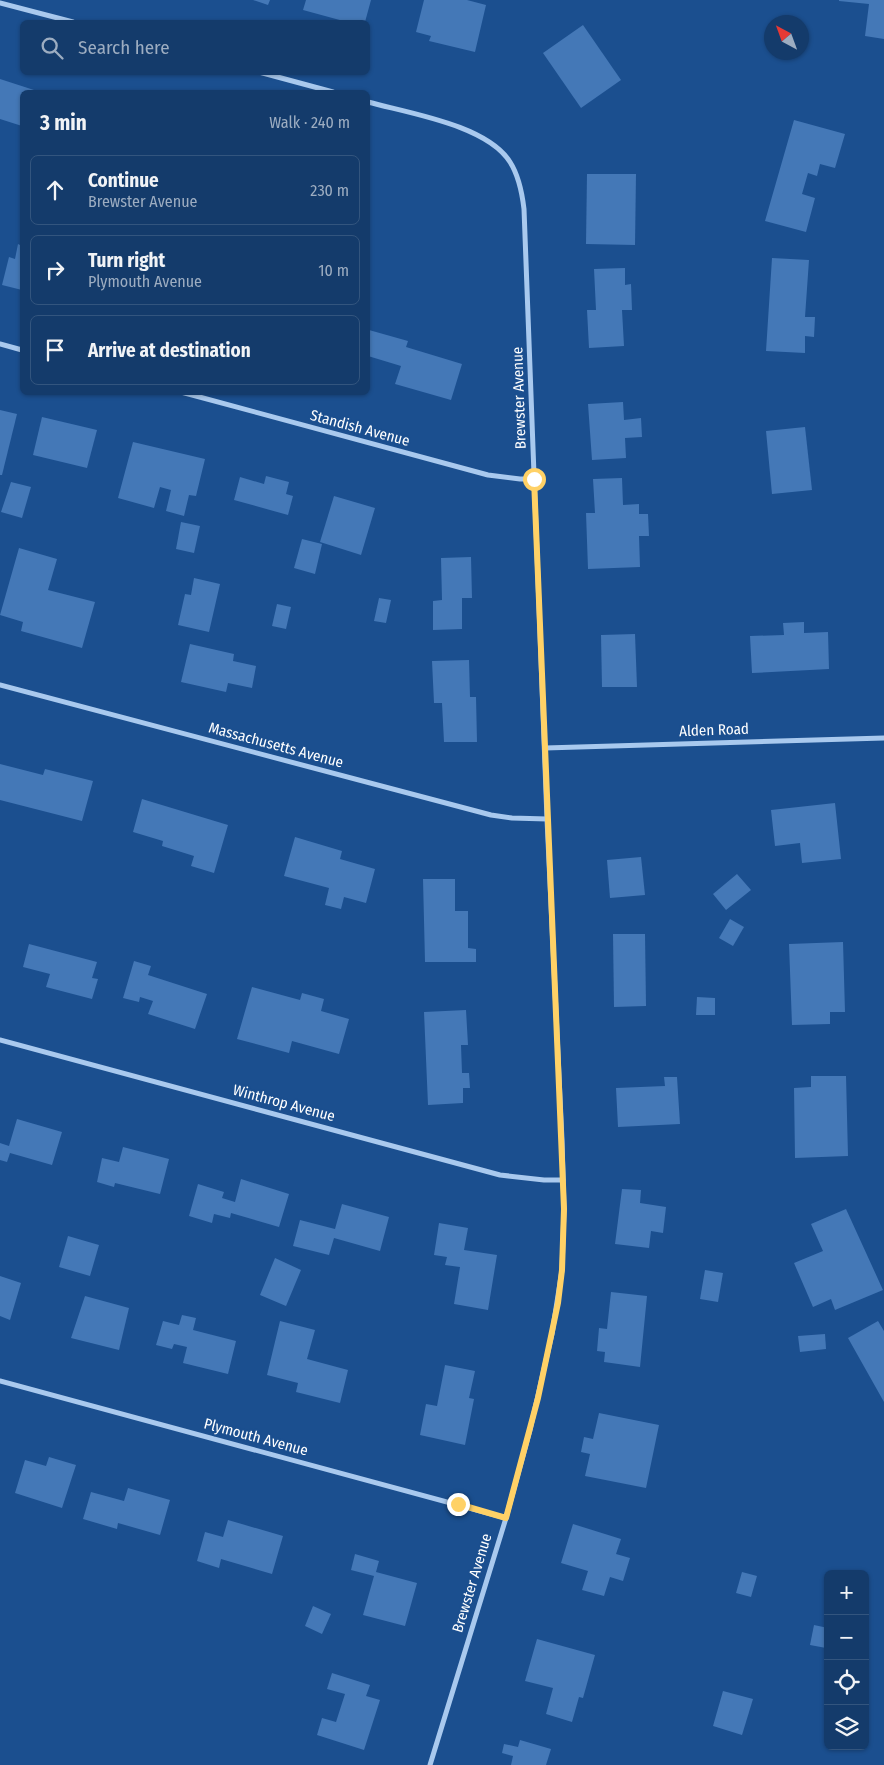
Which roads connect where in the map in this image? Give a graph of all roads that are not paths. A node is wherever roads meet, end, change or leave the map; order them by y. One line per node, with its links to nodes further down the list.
1 (0, 3): 2 (street)
2 (10, 3): 3 (street)
3 (66, 20)
4 (269, 75): 5 (street)
5 (326, 90)
6 (370, 103): 10 (street, Brewster Avenue)
7 (0, 344): 8 (street)
8 (20, 349)
9 (192, 395): 10 (street, Standish Avenue)
10 (534, 479): 13 (street, Brewster Avenue)
11 (0, 685): 14 (street, Massachusetts Avenue)
12 (884, 738): 13 (street, Alden Road)
13 (545, 748): 14 (street, Brewster Avenue)
14 (547, 819): 16 (street, Brewster Avenue)
15 (0, 1040): 16 (street, Winthrop Avenue)
16 (563, 1180): 18 (street, Brewster Avenue)
17 (0, 1381): 18 (street, Plymouth Avenue)
18 (506, 1518): 19 (street, Brewster Avenue)
19 (430, 1765)

